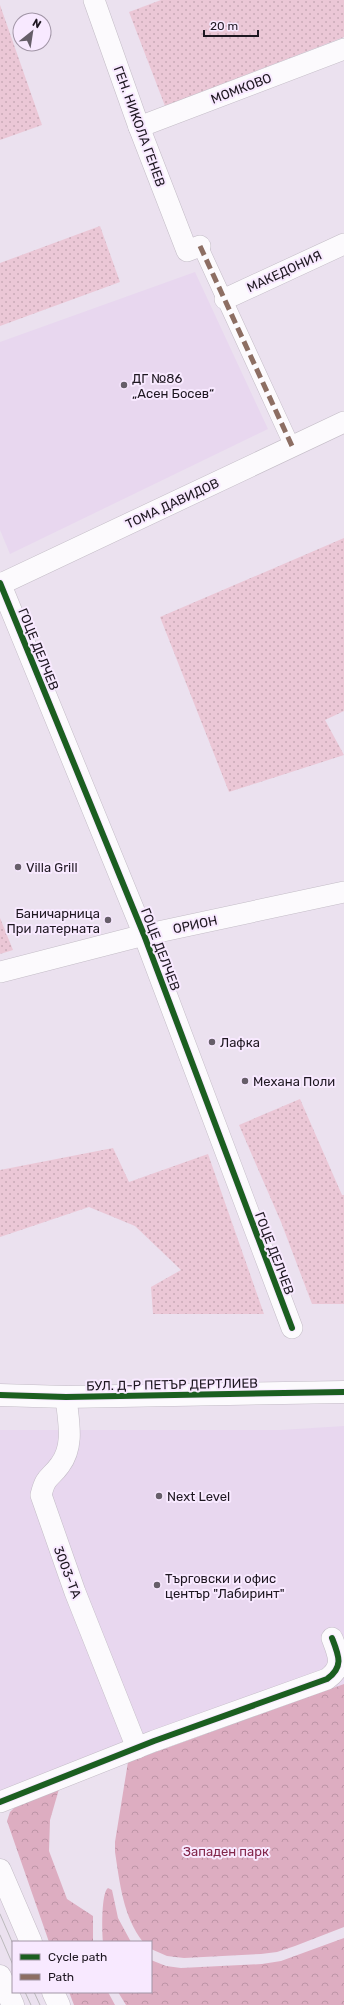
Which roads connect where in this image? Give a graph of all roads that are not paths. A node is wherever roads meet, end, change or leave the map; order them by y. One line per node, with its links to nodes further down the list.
1 (94, 0): 3 (street, ГЕН. НИКОЛА ГЕНЕВ)
2 (344, 49): 3 (street, МОМКОВО)
3 (139, 127): 5 (street, ГЕН. НИКОЛА ГЕНЕВ)
4 (344, 244): 6 (street, МАКЕДОНИЯ)
5 (194, 248): 6 (street, ГЕН. НИКОЛА ГЕНЕВ)
6 (225, 299): 8 (street, ГЕН. НИКОЛА ГЕНЕВ)
7 (344, 422): 8 (street, ТОМА ДАВИДОВ)
8 (292, 446): 9 (street, ТОМА ДАВИДОВ)
9 (0, 584): 11 (street, ГОЦЕ ДЕЛЧЕВ)
10 (344, 892): 11 (street, ОРИОН)
11 (144, 935): 12 (street, ОРИОН); 13 (street, ГОЦЕ ДЕЛЧЕВ)
12 (0, 972)
13 (292, 1328)
14 (344, 1392): 16 (main road, БУЛ. Д-Р ПЕТЪР ДЕРТЛИЕВ)
15 (0, 1395): 16 (main road, БУЛ. Д-Р ПЕТЪР ДЕРТЛИЕВ)
16 (66, 1397): 18 (street, 3003-ТА)
17 (332, 1638): 18 (street)
18 (137, 1748): 19 (street)
19 (0, 1802)
20 (0, 1870): 21 (main road)
21 (31, 1941)
22 (0, 1976): 24 (main road)
23 (53, 1993): 25 (main road)
24 (13, 2005)
25 (59, 2005)

